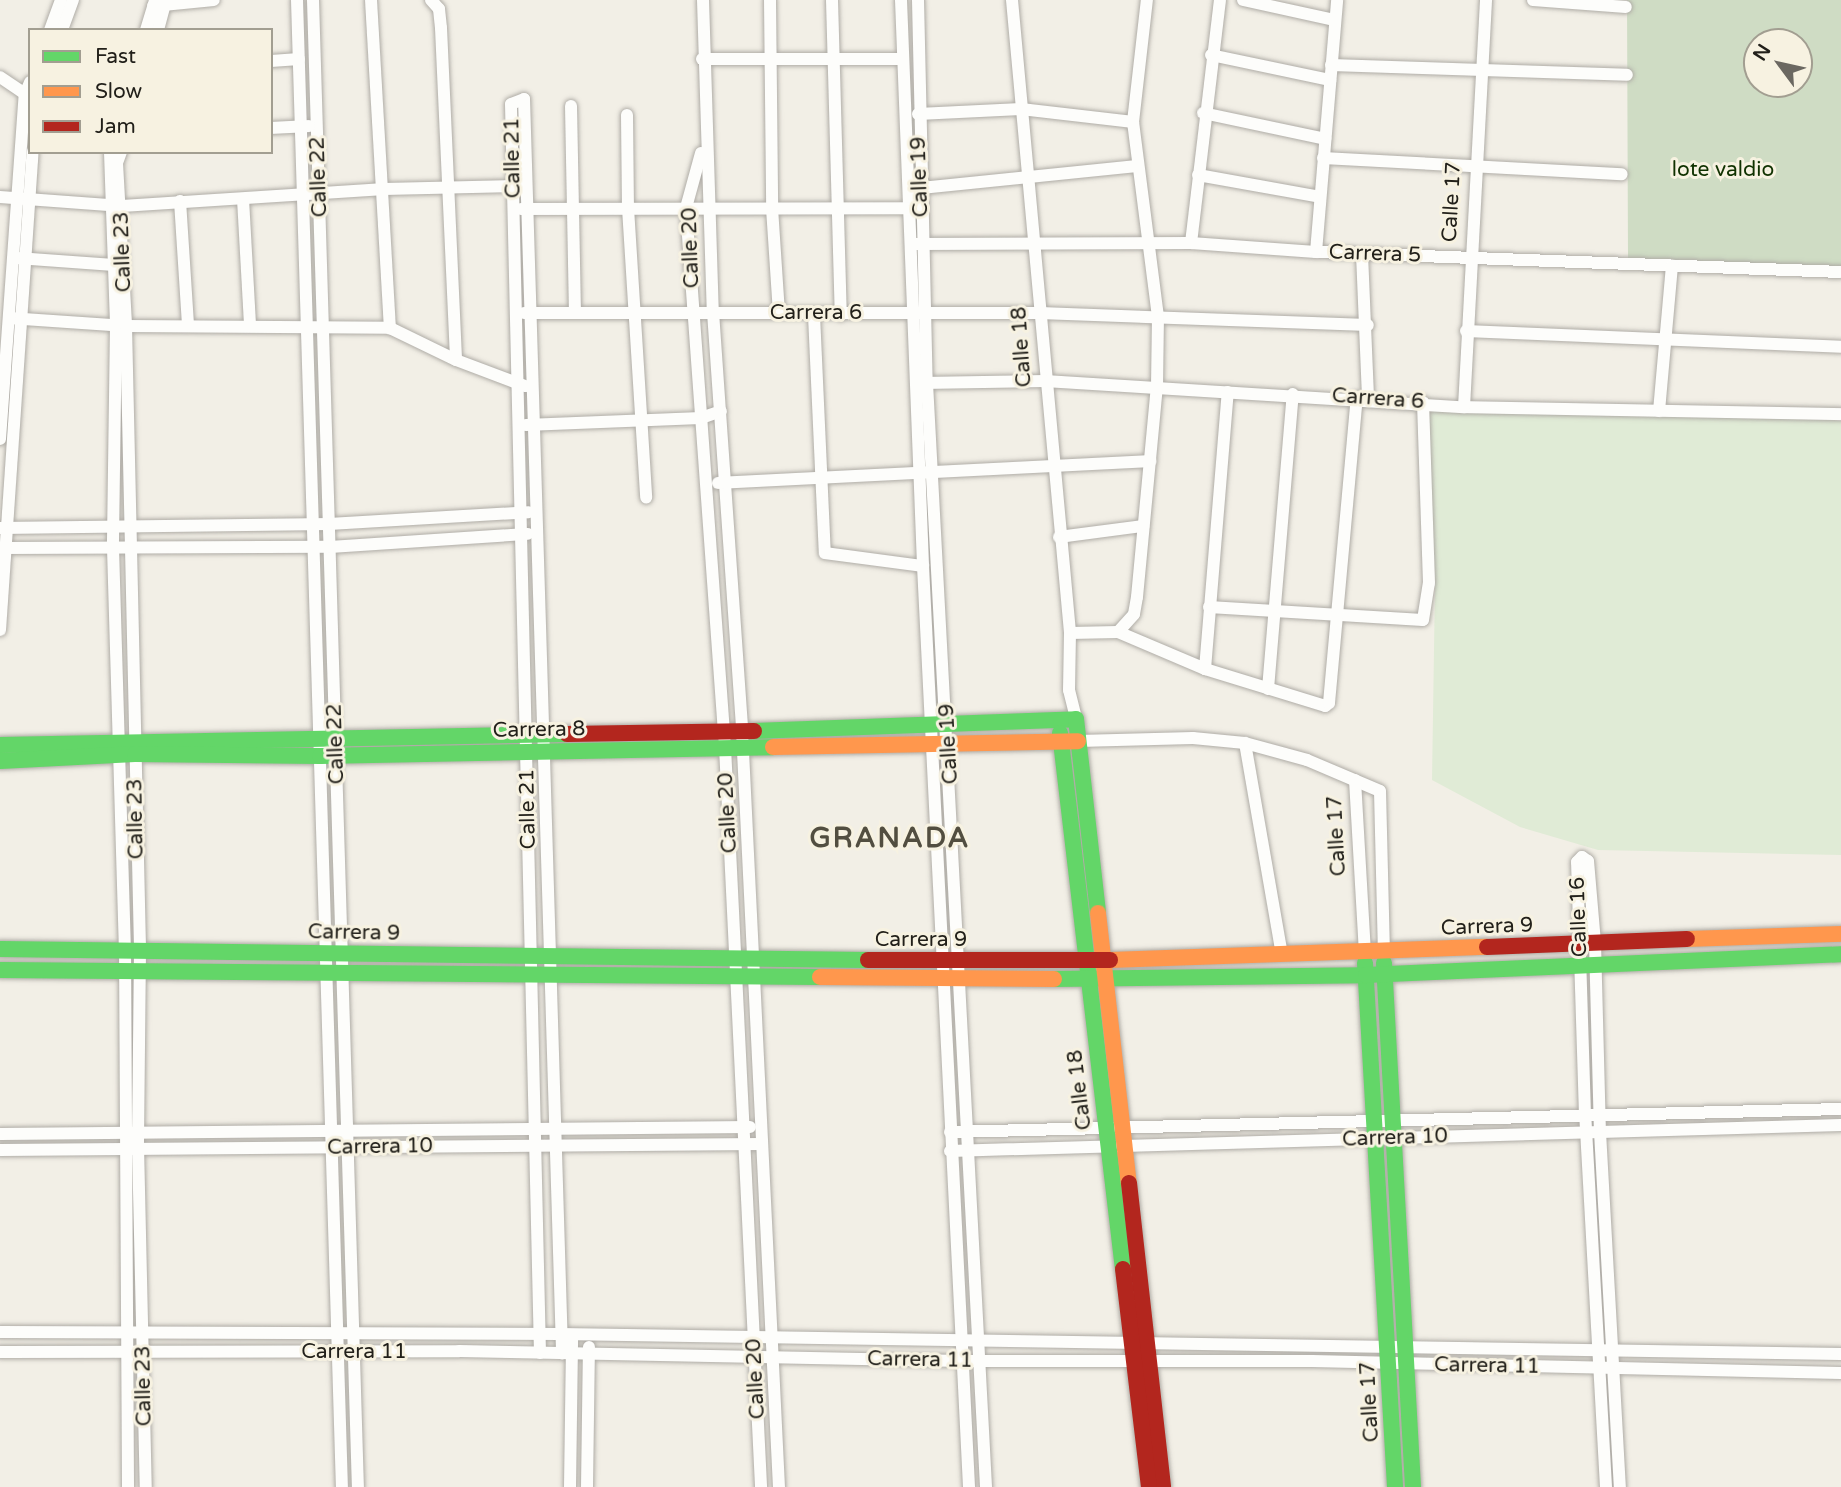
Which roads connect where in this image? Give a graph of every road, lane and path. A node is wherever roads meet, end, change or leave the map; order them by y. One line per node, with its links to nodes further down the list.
1 (61, 0): 23 (street)
2 (73, 0): 24 (street)
3 (214, 0): 20 (street)
4 (297, 0): 28 (street, Calle 22)
5 (313, 0): 46 (street, Calle 22)
6 (371, 0): 62 (street)
7 (431, 0): 59 (street)
8 (703, 0): 29 (street, Calle 20)
9 (770, 0): 30 (street)
10 (832, 0): 31 (street)
11 (901, 0): 32 (street, Calle 19)
12 (918, 0): 43 (street, Calle 19)
13 (1012, 0): 41 (street, Calle 18)
14 (1147, 0): 45 (street)
15 (1220, 0): 27 (street)
16 (1242, 0): 22 (street)
17 (1337, 0): 22 (street)
18 (1486, 0): 35 (street, Calle 17)
19 (1533, 0): 21 (street)
20 (160, 3): 25 (street); 26 (street)
21 (1626, 7)
22 (1335, 20): 34 (street)
23 (51, 28)
24 (63, 28)
25 (147, 28)
26 (158, 28)
27 (1211, 55): 38 (street); 42 (street)
28 (299, 59): 33 (street); 47 (street, Calle 22)
29 (702, 59): 30 (street); 50 (street, Calle 20)
30 (770, 59): 31 (street); 74 (street)
31 (830, 59): 32 (street); 75 (street)
32 (903, 59): 76 (street, Calle 19)
33 (273, 61)
34 (1331, 65): 35 (street); 38 (street)
35 (1483, 67): 36 (street); 54 (street, Calle 17)
36 (1627, 75)
37 (0, 77): 39 (street)
38 (1330, 80): 49 (street)
39 (28, 91): 67 (street)
40 (571, 106): 78 (street)
41 (1021, 109): 43 (street); 45 (street); 58 (street, Calle 18)
42 (1203, 113): 49 (street); 57 (street)
43 (918, 114): 61 (street, Calle 19)
44 (627, 115): 71 (street)
45 (1133, 122): 55 (street)
46 (317, 125): 47 (street); 63 (street, Calle 22)
47 (301, 126): 48 (street); 64 (street, Calle 22)
48 (273, 128)
49 (1325, 139): 53 (street)
50 (704, 142): 72 (street, Calle 20); 73 (street, Calle 20)
51 (33, 154): 67 (street)
52 (112, 155): 70 (street, Calle 23)
53 (1323, 158): 54 (street); 66 (street)
54 (1475, 165): 56 (street); 86 (street, Calle 17)
55 (1137, 166): 58 (street); 79 (street)
56 (1622, 174)
57 (1198, 175): 66 (street); 80 (street)
58 (1030, 178): 61 (street); 82 (street, Calle 18)
59 (450, 186): 60 (street); 62 (street); 114 (street)
60 (520, 186): 60 (street, Calle 21); 77 (street, Calle 21)
61 (921, 188): 81 (street, Calle 19)
62 (384, 189): 63 (street); 109 (street)
63 (319, 193): 64 (street); 103 (street, Calle 22)
64 (303, 194): 68 (street); 104 (street, Calle 22)
65 (0, 197): 67 (street)
66 (1320, 197): 83 (street)
67 (24, 199): 70 (street); 85 (street)
68 (243, 199): 69 (street); 108 (street)
69 (180, 201): 70 (street); 107 (street)
70 (118, 206): 87 (street, Calle 23); 106 (street, Calle 23)
71 (628, 208): 72 (street); 78 (street); 99 (street)
72 (686, 208): 73 (street); 97 (street, Calle 20)
73 (709, 208): 74 (street); 91 (street, Calle 20)
74 (772, 208): 75 (street); 94 (street)
75 (835, 208): 76 (street); 100 (street)
76 (909, 208): 81 (street, Calle 19)
77 (521, 209): 78 (street); 93 (street, Calle 21); 96 (street, Calle 21)
78 (572, 209): 90 (street)
79 (1145, 243): 80 (street, Carrera 5); 82 (street, Carrera 5); 101 (street)
80 (1191, 243): 83 (street, Carrera 5)
81 (916, 244): 82 (street, Carrera 5); 92 (street, Calle 19)
82 (1035, 244): 95 (street, Calle 18)
83 (1316, 252): 84 (street, Carrera 5)
84 (1363, 254): 86 (street, Carrera 5); 105 (street)
85 (20, 258): 87 (street); 102 (street)
86 (1470, 258): 88 (street, Carrera 5); 110 (street, Calle 17)
87 (114, 265): 106 (street, Calle 23)
88 (1672, 266): 89 (street, Carrera 5); 111 (street)
89 (1841, 272)
90 (575, 312): 96 (street, Carrera 6); 99 (street, Carrera 6)
91 (713, 312): 94 (street, Carrera 6); 97 (street, Carrera 6); 125 (street, Calle 20)
92 (919, 312): 95 (street, Carrera 6); 100 (street, Carrera 6); 116 (street, Calle 19)
93 (516, 313): 96 (street, Carrera 6); 117 (street, Calle 21)
94 (779, 313): 98 (street, Carrera 6)
95 (1040, 313): 101 (street, Carrera 6); 115 (street, Calle 18)
96 (530, 314): 118 (street, Calle 21)
97 (694, 314): 99 (street, Carrera 6); 128 (street, Calle 20)
98 (814, 314): 100 (street, Carrera 6); 136 (street)
99 (634, 315): 129 (street)
100 (841, 315)
101 (1158, 317): 105 (street, Carrera 6); 119 (street)
102 (15, 318): 106 (street); 113 (street)
103 (323, 324): 104 (street); 109 (street); 143 (street, Calle 22)
104 (307, 325): 108 (street); 142 (street, Calle 22)
105 (1368, 325): 122 (street)
106 (121, 326): 107 (street); 146 (street, Calle 23)
107 (188, 326): 108 (street)
108 (250, 326)
109 (390, 328): 114 (street)
110 (1466, 331): 111 (street); 124 (street, Calle 17)
111 (1665, 340): 112 (street); 126 (street)
112 (1841, 347)
113 (9, 348): 132 (street); 145 (street)
114 (456, 360): 117 (street)
115 (1045, 381): 116 (street, Carrera 6); 119 (street, Carrera 6); 134 (street, Calle 18)
116 (922, 383): 135 (street, Calle 19)
117 (518, 386): 118 (street); 130 (street, Calle 21)
118 (533, 386): 131 (street, Calle 21)
119 (1157, 387): 120 (street, Carrera 6); 133 (street)
120 (1228, 391): 121 (street, Carrera 6); 158 (street)
121 (1293, 394): 122 (street, Carrera 6); 159 (street)
122 (1363, 397): 123 (street, Carrera 6); 160 (street)
123 (1423, 402): 124 (street, Carrera 6); 160 (street)
124 (1464, 407): 126 (street, Carrera 6)
125 (721, 411): 128 (street); 137 (street, Calle 20)
126 (1659, 411): 127 (street, Carrera 6)
127 (1841, 414)
128 (701, 418): 129 (street); 138 (street, Calle 20)
129 (640, 421): 131 (street); 139 (street)
130 (519, 424): 131 (street); 140 (street, Calle 21)
131 (534, 427): 141 (street, Calle 21)
132 (0, 439)
133 (1150, 461): 134 (street); 144 (street)
134 (1052, 466): 135 (street); 149 (street, Calle 18)
135 (926, 471): 136 (street); 150 (street, Calle 19); 151 (street, Calle 19)
136 (820, 477): 137 (street); 157 (street)
137 (726, 483): 138 (street); 171 (street, Calle 20)
138 (707, 484): 172 (street, Calle 20)
139 (646, 497)
140 (521, 512): 141 (street); 143 (street); 147 (street, Calle 21)
141 (537, 512): 148 (street, Calle 21)
142 (313, 524): 143 (street); 146 (street); 154 (street, Calle 22)
143 (329, 524): 155 (street, Calle 22)
144 (1143, 526): 149 (street); 162 (street)
145 (4, 528): 146 (street); 152 (street)
146 (122, 528): 153 (street, Calle 23); 156 (street, Calle 23)
147 (521, 534): 148 (street); 155 (street); 175 (street, Calle 21)
148 (537, 534): 176 (street, Calle 21)
149 (1059, 537): 163 (street, Calle 18)
150 (922, 542): 151 (street); 157 (street, Calle 19)
151 (938, 542): 169 (street, Calle 19)
152 (3, 547): 156 (street); 161 (street)
153 (128, 547): 154 (street); 156 (street); 181 (street, Calle 23)
154 (314, 547): 155 (street); 170 (street, Calle 22)
155 (330, 547): 170 (street, Calle 22)
156 (113, 548): 181 (street, Calle 23)
157 (923, 570): 169 (street, Calle 19)
158 (1209, 607): 159 (street); 164 (street)
159 (1274, 610): 160 (street); 165 (street)
160 (1337, 614): 165 (street)
161 (0, 630)
162 (1118, 632): 163 (street); 164 (street)
163 (1070, 634): 166 (street, Calle 18)
164 (1205, 669): 165 (street)
165 (1268, 688)
166 (1069, 690): 167 (street, Calle 18); 168 (street, Calle 18)
167 (1076, 719): 168 (street, Carrera 8); 174 (street, Calle 18)
168 (1059, 721): 169 (street, Carrera 8); 173 (street, Calle 18)
169 (939, 725): 171 (street, Carrera 8); 177 (street, Calle 19); 178 (street, Calle 19)
170 (328, 737): 175 (street, Carrera 8); 181 (street, Carrera 8); 182 (street, Calle 22)
171 (742, 738): 172 (street, Carrera 8); 177 (street, Carrera 8); 200 (street, Calle 20)
172 (724, 739): 176 (street, Carrera 8); 200 (street, Calle 20)
173 (1061, 741): 174 (street, Carrera 8); 178 (street, Carrera 8); 195 (street, Calle 18)
174 (1078, 741): 179 (street); 195 (street, Calle 18)
175 (526, 743): 176 (street, Carrera 8); 182 (street, Carrera 8); 199 (street, Calle 21)
176 (543, 743): 194 (street, Calle 21)
177 (932, 743): 178 (street, Carrera 8); 196 (street, Calle 19)
178 (948, 743): 197 (street, Calle 19)
179 (1245, 743): 184 (street); 192 (street)
180 (0, 745): 181 (street, Carrera 8)
181 (127, 747): 182 (street, Carrera 8); 183 (street, Carrera 8); 188 (street, Calle 23)
182 (328, 755): 190 (street, Calle 22)
183 (0, 761)
184 (1355, 780): 189 (street, Calle 17); 191 (street, Calle 17)
185 (1841, 934): 186 (street, Carrera 9)
186 (1588, 944): 186 (street, Calle 16); 189 (street, Carrera 9); 198 (street, Calle 16)
187 (0, 949): 188 (street, Carrera 9)
188 (132, 950): 190 (street, Carrera 9); 203 (street, Calle 23)
189 (1384, 951): 191 (street, Carrera 9); 202 (street, Calle 17)
190 (334, 953): 199 (street, Carrera 9); 204 (street, Calle 22)
191 (1365, 953): 192 (street, Carrera 9); 206 (street, Calle 17)
192 (1282, 954): 195 (street, Carrera 9)
193 (1841, 954): 198 (street, Carrera 9)
194 (550, 957): 199 (street, Carrera 9); 200 (street, Carrera 9); 205 (street, Calle 21)
195 (1095, 960): 197 (street, Carrera 9); 209 (street, Calle 18); 210 (street, Calle 18)
196 (942, 961): 197 (street, Carrera 9); 200 (street, Carrera 9); 208 (street, Calle 19)
197 (961, 961): 207 (street, Calle 19)
198 (1588, 964): 202 (street, Carrera 9); 212 (street, Calle 16); 213 (street, Calle 16)
199 (531, 967): 204 (street, Carrera 9); 205 (street, Carrera 9); 219 (street, Calle 21)
200 (743, 968): 205 (street, Carrera 9); 208 (street, Carrera 9); 218 (street, Calle 20); 221 (street, Calle 20)
201 (0, 970): 203 (street, Carrera 9)
202 (1385, 972): 206 (street, Carrera 9); 215 (street, Calle 17)
203 (132, 973): 204 (street, Carrera 9); 226 (street, Calle 23)
204 (335, 974): 220 (street, Calle 22); 224 (street, Calle 22)
205 (550, 975): 217 (street, Calle 21)
206 (1366, 975): 210 (street, Carrera 9); 214 (street, Calle 17)
207 (961, 978): 208 (street, Carrera 9); 209 (street, Carrera 9); 228 (street, Calle 19)
208 (942, 979): 227 (street, Calle 19)
209 (1088, 979): 210 (street, Carrera 9); 222 (street, Calle 18)
210 (1107, 979): 223 (street, Calle 18)
211 (1841, 1109): 213 (street, Carrera 10)
212 (1585, 1115): 213 (street, Carrera 10); 215 (street, Carrera 10); 229 (street, Calle 16)
213 (1599, 1115): 230 (street, Calle 16)
214 (1374, 1121): 215 (street, Carrera 10); 223 (street, Carrera 10); 233 (street, Calle 17)
215 (1393, 1121): 232 (street, Calle 17)
216 (1841, 1125): 230 (street, Carrera 10)
217 (555, 1126): 219 (street, Carrera 10); 221 (street, Carrera 10); 237 (street, Calle 21)
218 (761, 1126): 221 (street, Carrera 10); 235 (street, Calle 20)
219 (535, 1127): 220 (street, Carrera 10); 236 (street, Calle 21)
220 (347, 1128): 224 (street, Carrera 10); 240 (street, Calle 22)
221 (743, 1128): 234 (street, Calle 20)
222 (1106, 1128): 223 (street, Carrera 10); 225 (street, Carrera 10); 241 (street, Calle 18)
223 (1123, 1128): 239 (street, Calle 18)
224 (332, 1130): 226 (street, Carrera 10); 242 (street, Calle 22)
225 (1035, 1130): 228 (street, Carrera 10); 243 (street)
226 (132, 1132): 231 (street, Carrera 10); 238 (street, Calle 23)
227 (950, 1132): 228 (street, Carrera 10); 246 (street, Calle 19)
228 (969, 1132): 245 (street, Calle 19)
229 (1586, 1132): 230 (street, Carrera 10); 232 (street, Carrera 10); 264 (street, Calle 16)
230 (1600, 1132): 265 (street, Calle 16)
231 (0, 1134)
232 (1394, 1138): 233 (street, Carrera 10); 263 (street, Calle 17)
233 (1375, 1139): 239 (street, Carrera 10); 262 (street, Calle 17)
234 (744, 1144): 235 (street, Carrera 10); 237 (street, Carrera 10); 256 (street, Calle 20)
235 (761, 1144): 257 (street, Calle 20)
236 (536, 1145): 237 (street, Carrera 10); 240 (street, Carrera 10); 252 (street, Calle 21)
237 (555, 1145): 253 (street, Calle 21)
238 (131, 1146): 242 (street, Carrera 10); 244 (street, Carrera 10); 248 (street, Calle 23); 249 (street, Calle 23)
239 (1125, 1146): 241 (street, Carrera 10); 260 (street, Calle 18)
240 (348, 1147): 242 (street, Carrera 10); 251 (street, Calle 22)
241 (1108, 1147): 243 (street, Carrera 10); 260 (street, Calle 18)
242 (332, 1148): 250 (street, Calle 22)
243 (1034, 1149): 245 (street, Carrera 10)
244 (0, 1150)
245 (969, 1151): 246 (street, Carrera 10); 259 (street, Calle 19)
246 (950, 1152): 258 (street, Calle 19)
247 (0, 1332): 248 (street, Carrera 11)
248 (127, 1332): 249 (street, Carrera 11); 267 (street, Calle 23)
249 (143, 1332): 250 (street, Carrera 11); 268 (street, Calle 23)
250 (338, 1333): 251 (street, Carrera 11); 269 (street, Calle 22)
251 (354, 1333): 252 (street, Carrera 11); 270 (street, Calle 22)
252 (540, 1334): 253 (street, Carrera 11); 271 (street, Calle 21)
253 (567, 1334): 254 (street, Carrera 11); 272 (street, Calle 21)
254 (589, 1335): 255 (street, Carrera 11); 274 (street)
255 (626, 1336): 256 (street, Carrera 11); 275 (street)
256 (754, 1337): 257 (street, Carrera 11); 277 (street, Calle 20)
257 (772, 1337): 258 (street, Carrera 11); 276 (street, Calle 20)
258 (961, 1340): 259 (street, Carrera 11); 278 (street, Calle 19)
259 (979, 1340): 260 (street, Carrera 11); 279 (street, Calle 19)
260 (1139, 1342): 261 (street, Carrera 11); 281 (street, Calle 18)
261 (1311, 1343): 262 (street, Carrera 11); 280 (street)
262 (1388, 1345): 263 (street, Carrera 11); 282 (street, Calle 17)
263 (1406, 1345): 264 (street, Carrera 11); 283 (street, Calle 17)
264 (1597, 1349): 265 (street, Carrera 11); 285 (street, Calle 16)
265 (1615, 1349): 273 (street, Carrera 11); 284 (street, Calle 16)
266 (0, 1352): 267 (street, Carrera 11)
267 (125, 1353): 268 (street, Carrera 11); 287 (street, Calle 23)
268 (143, 1353): 269 (street, Carrera 11); 288 (street, Calle 23)
269 (338, 1353): 270 (street, Carrera 11); 289 (street, Calle 22)
270 (354, 1353): 271 (street, Carrera 11); 290 (street, Calle 22)
271 (540, 1353): 272 (street, Carrera 11)
272 (567, 1354): 274 (street, Carrera 11); 291 (street, Calle 21)
273 (1841, 1354)
274 (589, 1355): 275 (street, Carrera 11); 292 (street)
275 (626, 1355): 277 (street, Carrera 11)
276 (773, 1357): 277 (street, Carrera 11); 278 (street, Carrera 11); 294 (street, Calle 20)
277 (754, 1358): 293 (street, Calle 20)
278 (962, 1361): 279 (street, Carrera 11); 295 (street, Calle 19)
279 (980, 1361): 281 (street, Carrera 11); 296 (street, Calle 19)
280 (1312, 1361): 281 (street, Carrera 11); 282 (street, Carrera 11)
281 (1142, 1362): 297 (street, Calle 18); 298 (street, Calle 18)
282 (1388, 1364): 283 (street, Carrera 11); 299 (street, Calle 17)
283 (1406, 1364): 285 (street, Carrera 11); 300 (street, Calle 17)
284 (1616, 1368): 285 (street, Carrera 11); 286 (street, Carrera 11); 302 (street, Calle 16)
285 (1598, 1369): 301 (street, Calle 16)
286 (1841, 1373)
287 (128, 1487)
288 (146, 1487)
289 (342, 1487)
290 (358, 1487)
291 (570, 1487)
292 (587, 1487)
293 (761, 1487)
294 (779, 1487)
295 (969, 1487)
296 (986, 1487)
297 (1149, 1487)
298 (1163, 1487)
299 (1395, 1487)
300 (1413, 1487)
301 (1606, 1487)
302 (1620, 1487)

